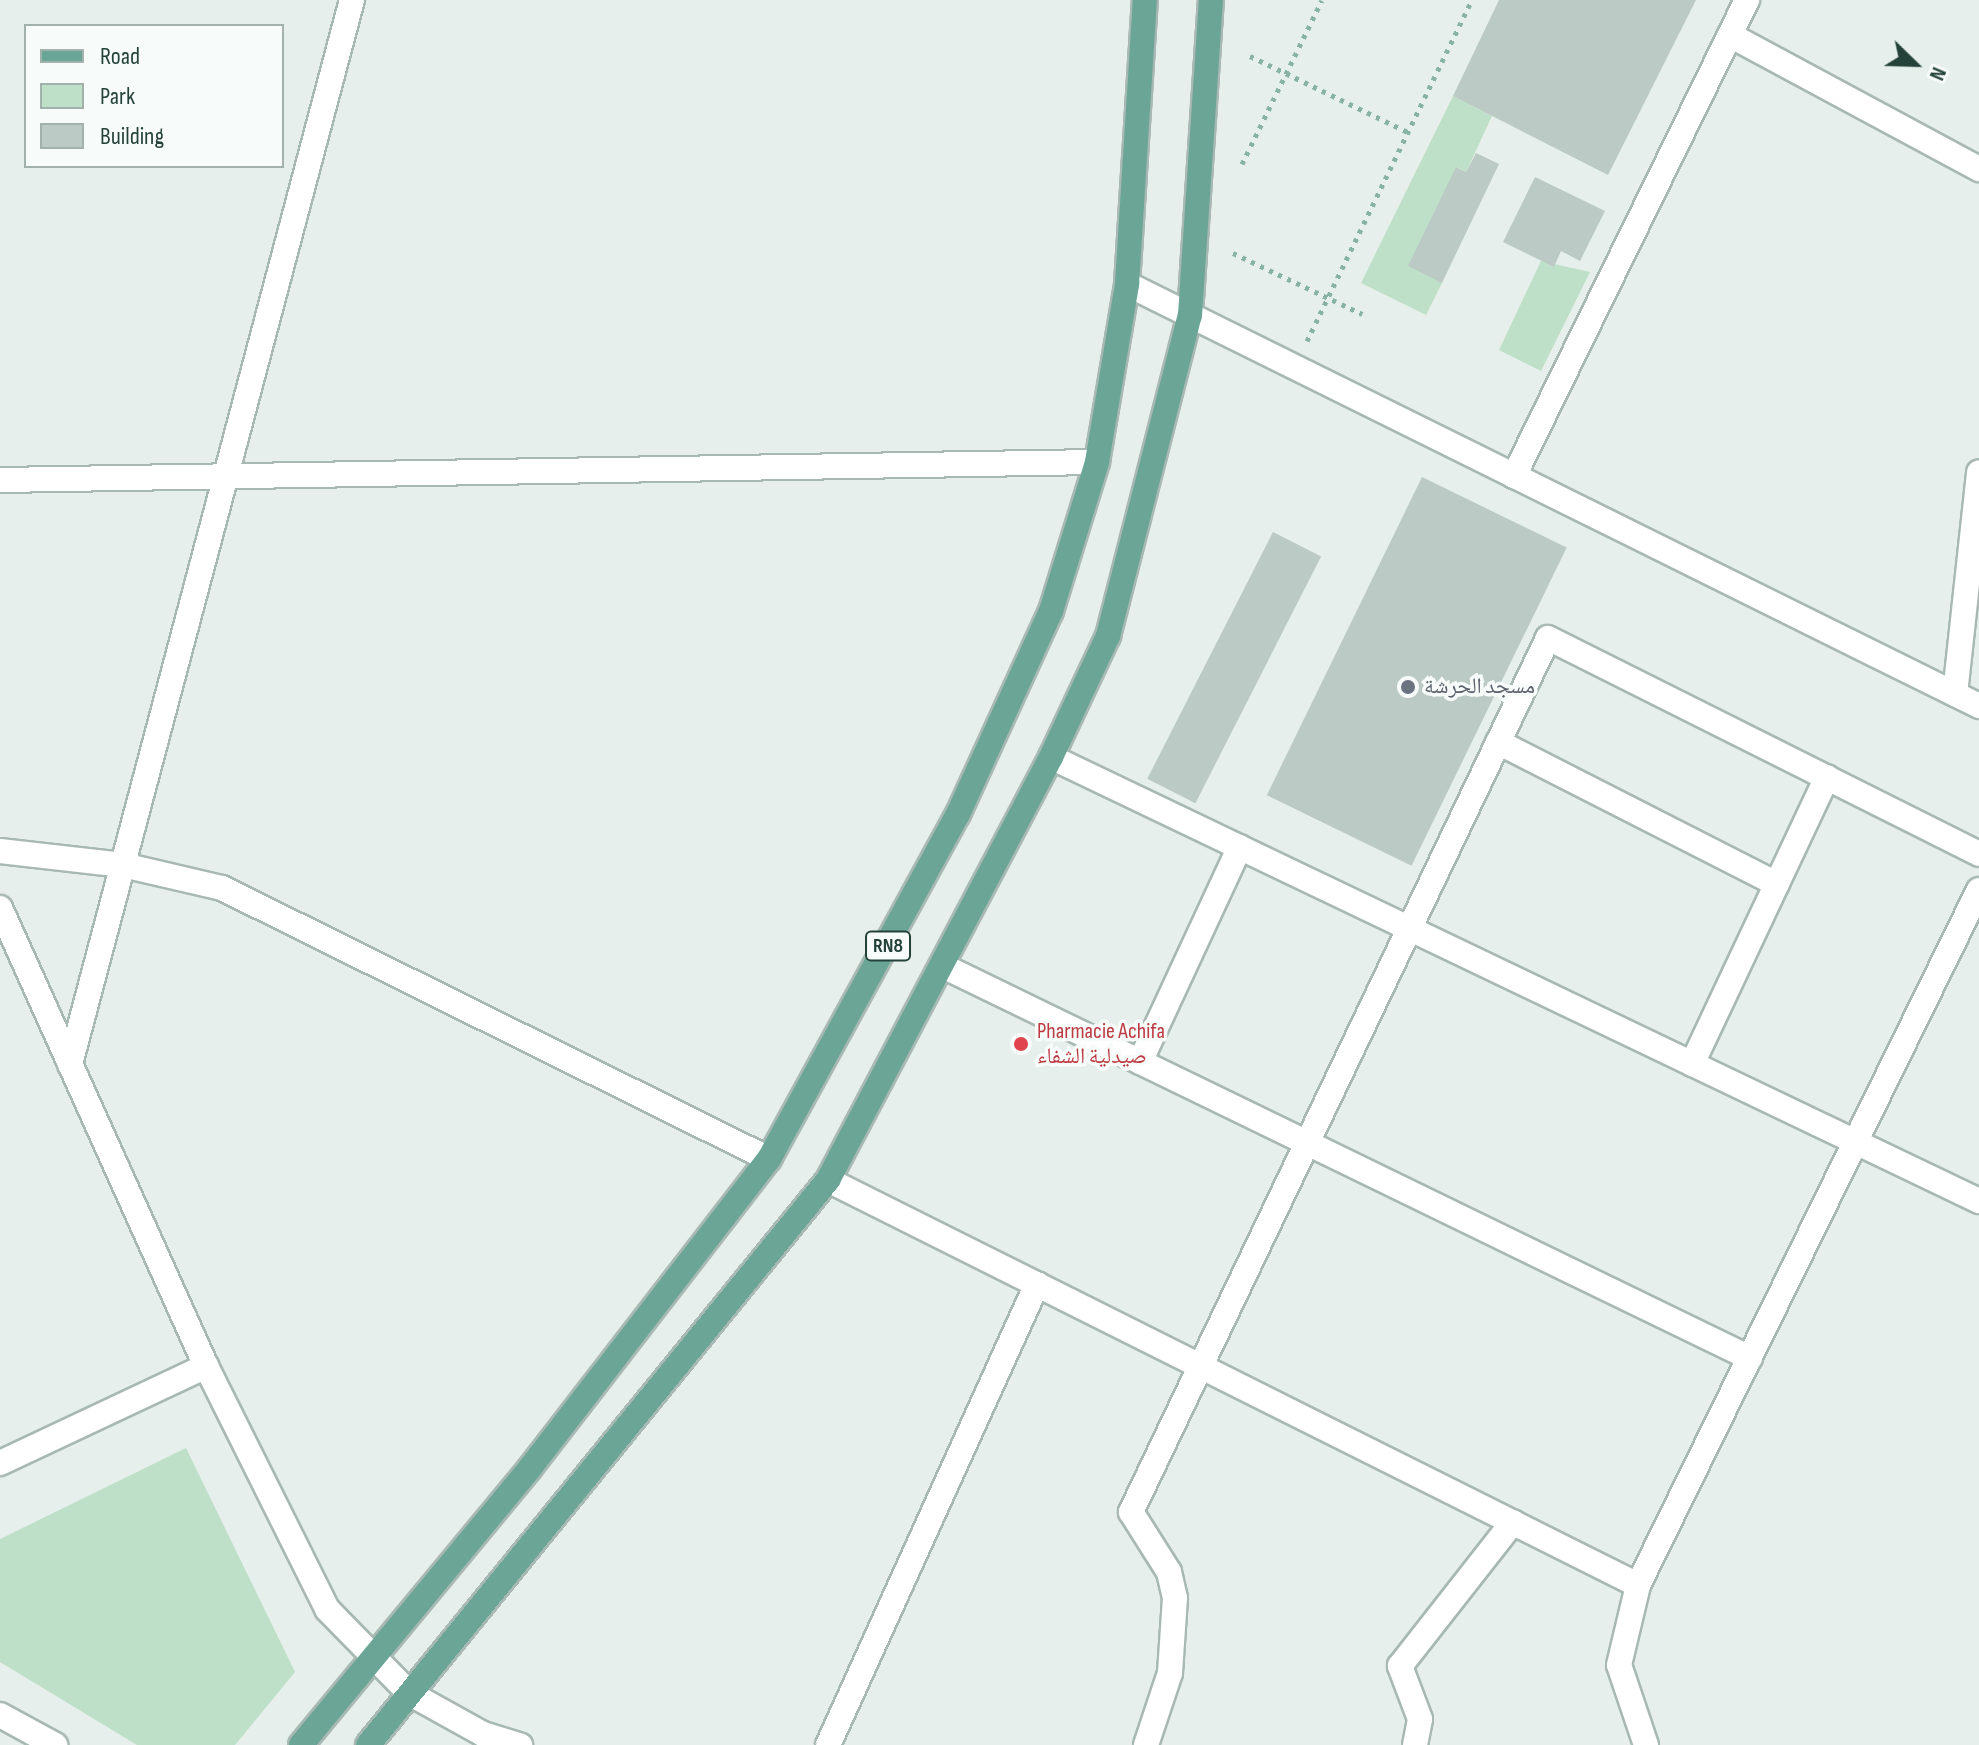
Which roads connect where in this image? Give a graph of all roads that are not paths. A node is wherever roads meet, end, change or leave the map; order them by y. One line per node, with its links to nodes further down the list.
1 (352, 0): 11 (street)
2 (1145, 0): 7 (main road, RN8)
3 (1211, 0): 8 (main road, RN8)
4 (1747, 0): 5 (street)
5 (1730, 35): 6 (street); 12 (street)
6 (1979, 169)
7 (1127, 284): 8 (street); 9 (main road, RN8)
8 (1190, 315): 12 (street); 17 (main road, RN8)
9 (1097, 462): 11 (street); 33 (main road, RN8)
10 (1979, 472): 14 (street)
11 (227, 473): 13 (street); 22 (street)
12 (1514, 476): 14 (street)
13 (0, 480)
14 (1955, 694): 15 (street)
15 (1979, 706)
16 (1498, 742): 18 (street); 23 (street); 26 (street)
17 (1051, 757): 19 (street); 27 (main road, RN8)
18 (1827, 777): 21 (street); 23 (street)
19 (1240, 847): 26 (street); 28 (street)
20 (0, 851): 22 (street)
21 (1979, 854)
22 (123, 865): 29 (street); 33 (street)
23 (1777, 884): 30 (street)
24 (1979, 890): 31 (street)
25 (0, 908): 29 (street)
26 (1409, 928): 30 (street); 32 (street)
27 (945, 967): 28 (street); 34 (main road, RN8)
28 (1140, 1062): 32 (street)
29 (70, 1064): 38 (street)
30 (1692, 1064): 31 (street)
31 (1857, 1142): 35 (street); 37 (street)
32 (1307, 1143): 37 (street); 39 (street)
33 (769, 1159): 43 (main road, RN8)
34 (828, 1180): 36 (street); 44 (main road, RN8)
35 (1979, 1201)
36 (1037, 1284): 39 (street); 50 (street)
37 (1750, 1358): 42 (street)
38 (206, 1366): 40 (street); 43 (street)
39 (1200, 1366): 41 (street); 51 (street)
40 (0, 1463)
41 (1513, 1522): 42 (street); 52 (street)
42 (1638, 1585): 53 (street)
43 (367, 1657): 44 (street); 47 (main road, RN8)
44 (409, 1693): 48 (main road, RN8); 49 (street)
45 (0, 1715): 46 (street)
46 (55, 1745)
47 (301, 1745)
48 (368, 1745)
49 (520, 1745)
50 (828, 1745)
51 (1146, 1745)
52 (1415, 1745)
53 (1646, 1745)

